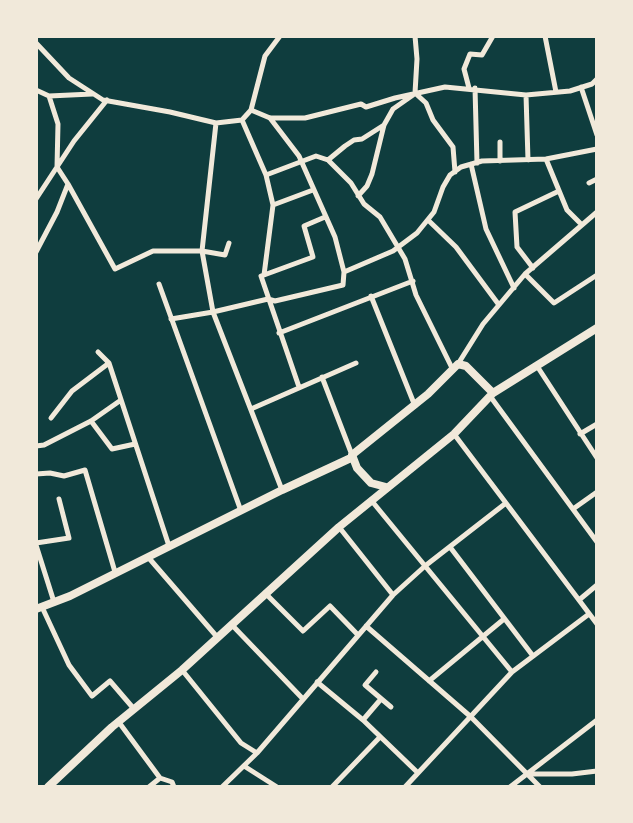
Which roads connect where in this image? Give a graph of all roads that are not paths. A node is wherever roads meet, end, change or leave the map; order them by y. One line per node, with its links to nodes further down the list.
1 (280, 36): 16 (street)
2 (415, 36): 11 (street)
3 (493, 36): 8 (street)
4 (545, 36): 10 (street)
5 (36, 43): 12 (street)
6 (597, 79): 7 (street)
7 (581, 87): 10 (street); 21 (street)
8 (472, 88): 11 (street); 13 (street); 29 (street)
9 (36, 90): 14 (street)
10 (556, 92): 13 (street)
11 (415, 93): 17 (street); 20 (street); 31 (street)
12 (93, 94): 14 (street); 15 (street)
13 (526, 95): 26 (street)
14 (49, 96): 30 (street)
15 (107, 100): 19 (street); 30 (street)
16 (251, 110): 17 (street); 18 (street)
17 (270, 118): 24 (street)
18 (242, 120): 19 (street); 32 (street)
19 (216, 124): 48 (street)
20 (384, 125): 25 (street); 39 (street)
21 (597, 135)
22 (500, 142): 28 (street)
23 (597, 149): 27 (street)
24 (301, 160): 25 (street); 32 (street); 37 (street)
25 (328, 160): 39 (street)
26 (528, 160): 27 (street); 28 (street)
27 (546, 160): 38 (street)
28 (500, 161): 29 (street)
29 (474, 164): 31 (street); 57 (street)
30 (57, 167): 35 (street); 36 (street)
31 (455, 172): 44 (street)
32 (266, 174): 41 (street)
33 (597, 179): 34 (street)
34 (589, 183)
35 (68, 184): 48 (street); 49 (street)
36 (39, 189): 40 (street)
37 (313, 190): 41 (street); 43 (street)
38 (559, 191): 45 (street); 50 (street)
39 (358, 196): 47 (street)
40 (36, 199)
41 (273, 205): 53 (street)
42 (597, 212): 45 (street)
43 (325, 217): 51 (street); 53 (street)
44 (428, 220): 47 (street); 60 (street)
45 (580, 224): 50 (street)
46 (229, 242): 48 (street)
47 (398, 248): 51 (street); 55 (street)
48 (202, 251): 61 (street)
49 (36, 252)
50 (533, 268): 52 (street)
51 (344, 272): 59 (street)
52 (525, 274): 54 (street); 57 (street)
53 (264, 275): 59 (street)
54 (597, 275)
55 (413, 281): 58 (street); 69 (street)
56 (159, 284): 62 (street)
57 (514, 288): 60 (street)
58 (371, 296): 64 (street); 74 (street)
59 (268, 298): 61 (street); 64 (street)
60 (499, 305): 69 (street)
61 (213, 312): 62 (street); 75 (street)
62 (171, 319): 93 (street)
63 (597, 328): 68 (street)
64 (279, 333): 71 (street)
65 (98, 352): 66 (street)
66 (109, 363): 73 (street); 76 (street)
67 (356, 363): 70 (street)
68 (537, 366): 72 (street); 80 (street)
69 (456, 367): 72 (street); 74 (street)
70 (322, 377): 71 (street); 83 (street)
71 (298, 387): 75 (street)
72 (492, 394): 79 (street); 92 (street)
73 (121, 400): 77 (street); 81 (street)
74 (415, 406): 83 (street)
75 (251, 409): 87 (street)
76 (51, 418)
77 (91, 422): 81 (street); 82 (street)
78 (597, 424): 80 (street)
79 (454, 434): 86 (street); 91 (street)
80 (580, 434): 84 (street)
81 (135, 444): 97 (street)
82 (36, 446)
83 (353, 456): 86 (street); 87 (street)
84 (597, 458)
85 (36, 474): 101 (street)
86 (386, 487): 90 (street)
87 (282, 490): 93 (street)
88 (597, 492): 92 (street)
89 (59, 499): 96 (street)
90 (371, 500): 94 (street); 100 (street)
91 (506, 503): 98 (street); 105 (street)
92 (573, 509): 95 (street)
93 (241, 511): 97 (street)
94 (339, 527): 103 (street); 104 (street)
95 (597, 542)
96 (36, 544): 106 (street)
97 (169, 546): 99 (street)
98 (450, 547): 100 (street); 109 (street)
99 (148, 557): 101 (street); 115 (street)
100 (425, 566): 104 (street); 114 (street)
101 (115, 572): 106 (street)
102 (597, 585): 105 (street)
103 (265, 593): 110 (street); 113 (street)
104 (392, 596): 112 (street)
105 (579, 600): 108 (street)
106 (54, 602): 107 (street)
107 (39, 608): 125 (street)
108 (589, 614): 111 (street); 116 (street)
109 (504, 619): 114 (street); 116 (street)
110 (232, 624): 115 (street); 122 (street)
111 (597, 624)
112 (366, 626): 113 (street); 120 (street)
113 (358, 634): 121 (street)
114 (481, 637): 119 (street); 120 (street)
115 (218, 638): 117 (street)
116 (534, 656): 119 (street)
117 (182, 670): 125 (street); 131 (street)
118 (376, 672): 123 (street)
119 (512, 672): 126 (street)
120 (428, 681): 126 (street)
121 (317, 682): 122 (street); 127 (street)
122 (303, 699): 131 (street)
123 (381, 699): 124 (street); 127 (street)
124 (390, 707)
125 (134, 708): 129 (street)
126 (471, 718): 134 (street); 135 (street)
127 (363, 720): 130 (street)
128 (597, 720): 135 (street)
129 (118, 721): 136 (street); 137 (street)
130 (380, 737): 134 (street); 142 (street)
131 (257, 753): 132 (street)
132 (244, 766): 140 (street); 141 (street)
133 (597, 771): 135 (street)
134 (417, 772): 143 (street)
135 (527, 774): 144 (street); 145 (street)
136 (160, 778): 138 (street); 139 (street)
137 (48, 787)
138 (149, 787)
139 (174, 787)
140 (222, 787)
141 (277, 787)
142 (332, 787)
143 (405, 787)
144 (510, 787)
145 (540, 787)

